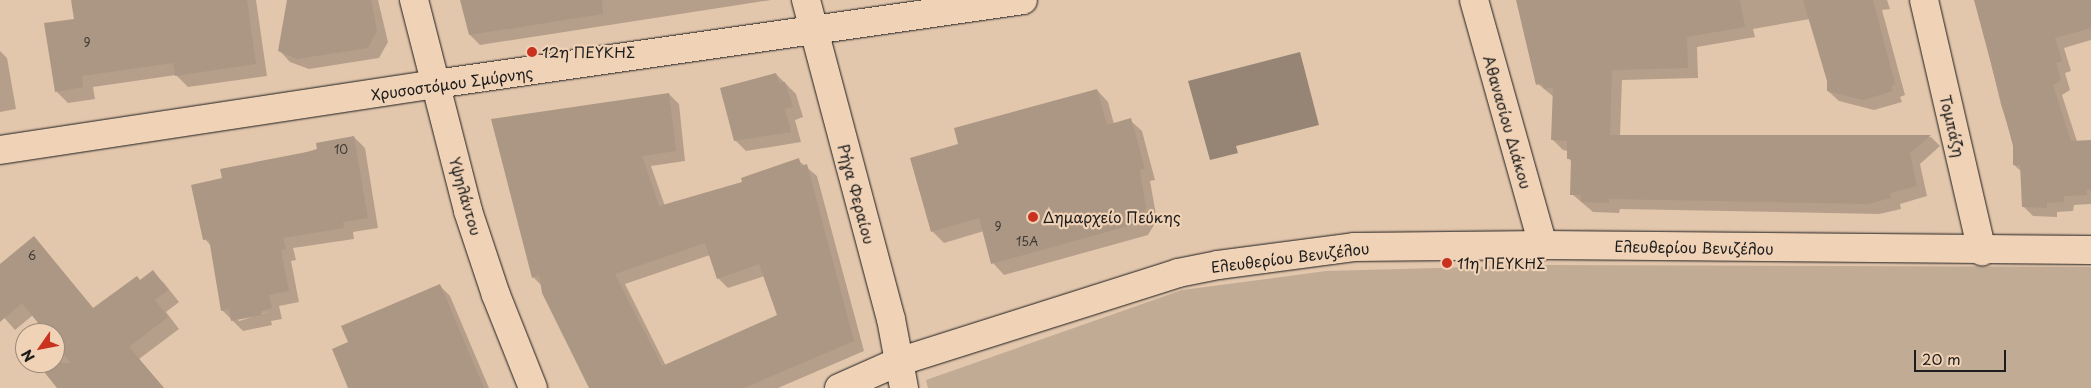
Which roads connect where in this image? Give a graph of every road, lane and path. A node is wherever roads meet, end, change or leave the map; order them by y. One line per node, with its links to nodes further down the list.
1 (414, 0): 7 (street, Υψηλάντου)
2 (806, 0): 6 (street, Ρήγα Φεραίου)
3 (1023, 0): 6 (street, Χρυσοστόμου Σμύρνης)
4 (1474, 0): 9 (street, Αθανασίου Διάκου)
5 (1924, 0): 11 (street, Τομπάζη)
6 (814, 31): 7 (street, Χρυσοστόμου Σμύρνης); 12 (street, Ρήγα Φεραίου)
7 (436, 84): 8 (street, Χρυσοστόμου Σμύρνης); 13 (street, Υψηλάντου)
8 (0, 150)
9 (1543, 245): 11 (street, Ελευθερίου Βενιζέλου); 12 (street, Ελευθερίου Βενιζέλου)
10 (2091, 250): 11 (street, Ελευθερίου Βενιζέλου)
11 (1982, 251)
12 (898, 362): 14 (street, Ελευθερίου Βενιζέλου); 15 (street, Ρήγα Φεραίου)
13 (533, 388)
14 (839, 388)
15 (904, 388)

